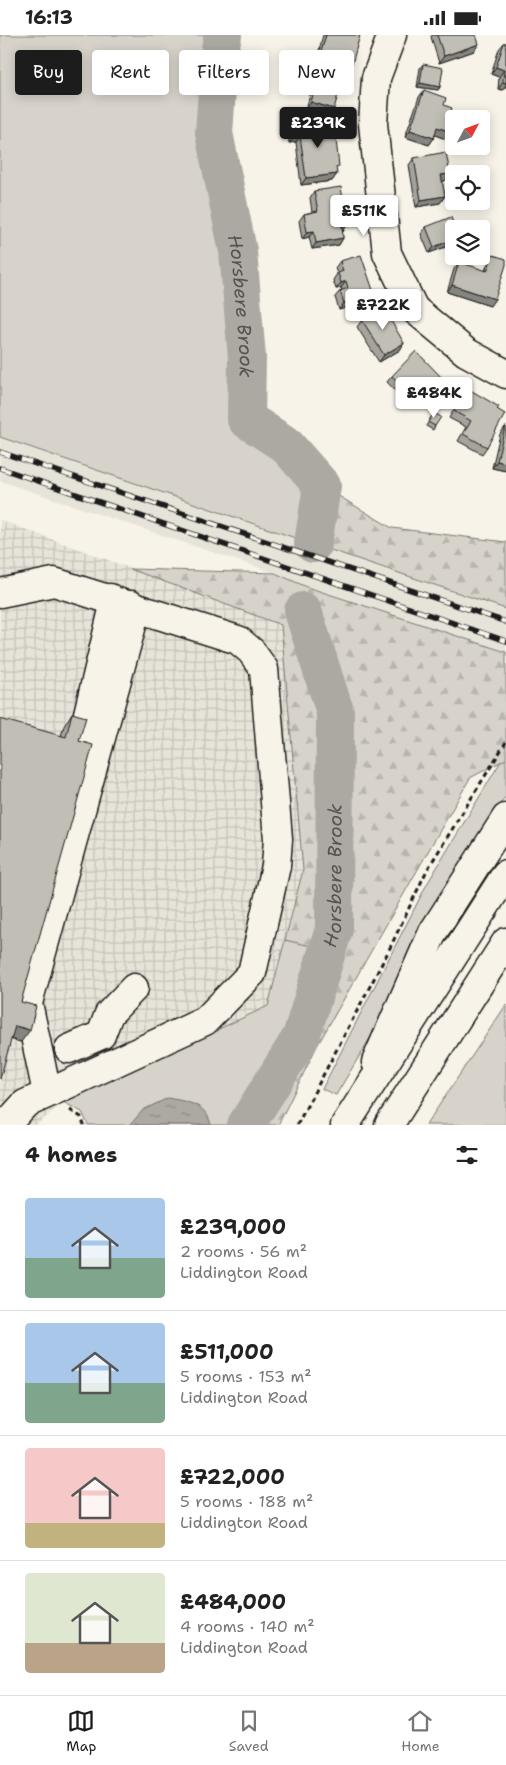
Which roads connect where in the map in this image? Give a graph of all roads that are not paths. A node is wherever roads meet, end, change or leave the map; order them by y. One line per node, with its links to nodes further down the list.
1 (392, 35): 2 (main road)
2 (506, 374)
3 (0, 593): 4 (main road)
4 (121, 602): 5 (main road); 13 (main road); 13 (main road)
5 (78, 755)
6 (59, 817): 10 (main road)
7 (506, 817): 14 (main road)
8 (506, 875): 14 (main road)
9 (506, 942): 16 (main road)
10 (11, 976)
11 (134, 989): 12 (main road)
12 (69, 1049)
13 (34, 1103): 15 (main road)
14 (352, 1114)
15 (6, 1125)
16 (389, 1125)

